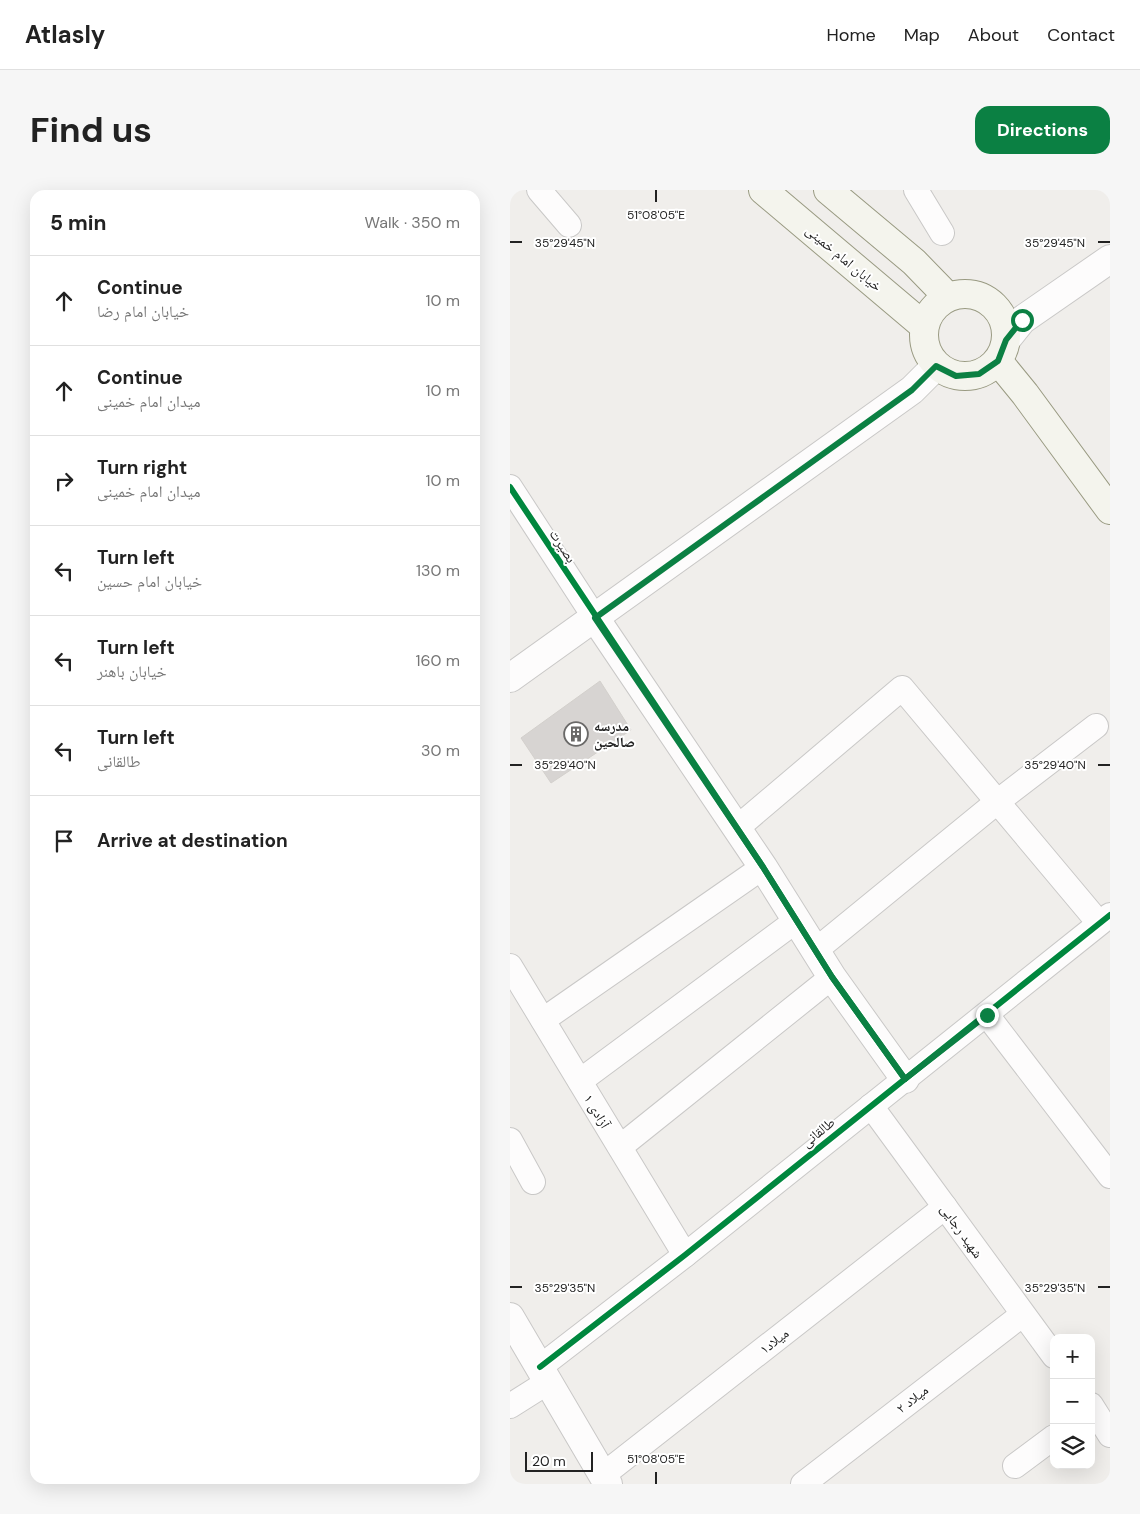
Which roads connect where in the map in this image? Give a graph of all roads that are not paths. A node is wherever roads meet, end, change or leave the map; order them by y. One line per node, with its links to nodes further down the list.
1 (539, 190): 5 (street)
2 (763, 190): 9 (main road, خیابان امام خمینی)
3 (828, 190): 8 (main road)
4 (916, 190): 6 (street)
5 (569, 225)
6 (942, 233)
7 (1110, 259): 10 (street)
8 (948, 297): 9 (main road); 10 (main road)
9 (924, 326): 11 (main road)
10 (1002, 350): 11 (main road); 13 (main road)
11 (936, 366): 14 (street)
12 (510, 487): 14 (street, بصیرت)
13 (1108, 503)
14 (595, 618): 15 (street); 18 (street)
15 (510, 678)
16 (1096, 726): 17 (street)
17 (997, 802): 18 (street); 20 (street); 22 (street)
18 (737, 828): 19 (street)
19 (763, 867): 21 (street); 26 (street)
20 (1104, 919): 25 (street, طالقانی)
21 (797, 920): 22 (street); 28 (street)
22 (816, 950): 24 (street)
23 (510, 966): 26 (street, آزادی ۱)
24 (832, 977): 27 (street); 31 (street)
25 (987, 1015): 27 (street, طالقانی); 32 (street)
26 (543, 1020): 28 (street, آزادی ۱)
27 (905, 1079): 29 (street, طالقانی)
28 (580, 1081): 31 (street, آزادی ۱)
29 (871, 1106): 34 (street, شهید رجایی); 35 (street, طالقانی)
30 (510, 1140): 33 (street)
31 (620, 1147): 35 (street, آزادی ۱)
32 (1110, 1176)
33 (533, 1182)
34 (945, 1206): 36 (street, شهید رجایی); 45 (street, میلاد۱)
35 (685, 1255): 39 (street, طالقانی)
36 (1022, 1314): 38 (street, شهید رجایی); 46 (street, میلاد ۲)
37 (510, 1317): 39 (street)
38 (1050, 1351)
39 (544, 1374): 40 (street, طالقانی); 45 (street)
40 (510, 1406)
41 (1095, 1412): 42 (street)
42 (1110, 1435)
43 (1050, 1440): 44 (street)
44 (1015, 1466)
45 (605, 1480)
46 (803, 1484)

